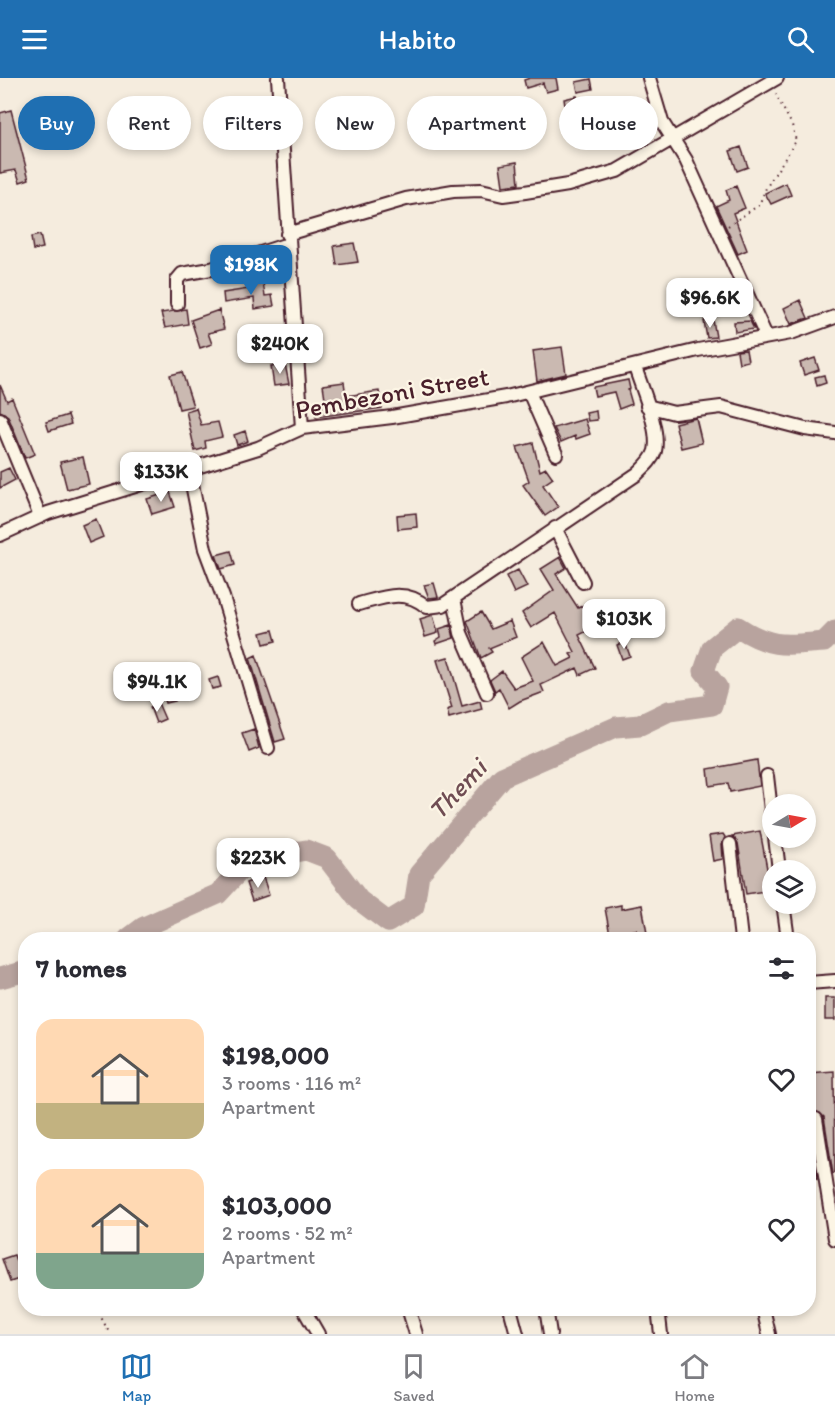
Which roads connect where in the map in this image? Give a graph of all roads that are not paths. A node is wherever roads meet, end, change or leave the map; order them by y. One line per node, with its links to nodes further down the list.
1 (278, 78): 5 (street)
2 (649, 78): 4 (street)
3 (773, 80): 4 (street)
4 (673, 139): 5 (street); 8 (street)
5 (287, 239): 6 (street); 13 (street)
6 (177, 304)
7 (835, 317): 8 (street, Pembezoni Street)
8 (766, 336): 9 (street, Pembezoni Street)
9 (636, 367): 10 (street, Pembezoni Street); 11 (street)
10 (529, 392): 13 (street, Pembezoni Street); 15 (street)
11 (647, 406): 14 (street); 18 (street)
12 (0, 419): 17 (street)
13 (302, 428): 16 (street, Pembezoni Street)
14 (835, 433)
15 (556, 454)
16 (189, 469): 17 (street, Pembezoni Street); 24 (street)
17 (40, 516): 19 (street, Pembezoni Street)
18 (555, 528): 20 (street); 21 (street)
19 (0, 535)
20 (583, 582)
21 (454, 599): 22 (street); 23 (street)
22 (359, 604)
23 (487, 693)
24 (268, 748)
25 (767, 776): 26 (street)
26 (769, 794)
27 (730, 844): 29 (street)
28 (785, 914): 30 (street)
29 (740, 932)
30 (787, 932)
31 (835, 981): 32 (street)
32 (816, 982)
33 (816, 1119): 34 (street)
34 (835, 1239)
35 (308, 1316): 41 (street)
36 (410, 1316): 42 (street)
37 (512, 1316): 43 (street)
38 (547, 1316): 44 (street)
39 (659, 1316): 45 (street)
40 (765, 1316): 46 (street)
41 (318, 1334)
42 (416, 1334)
43 (517, 1334)
44 (550, 1334)
45 (661, 1334)
46 (769, 1334)

